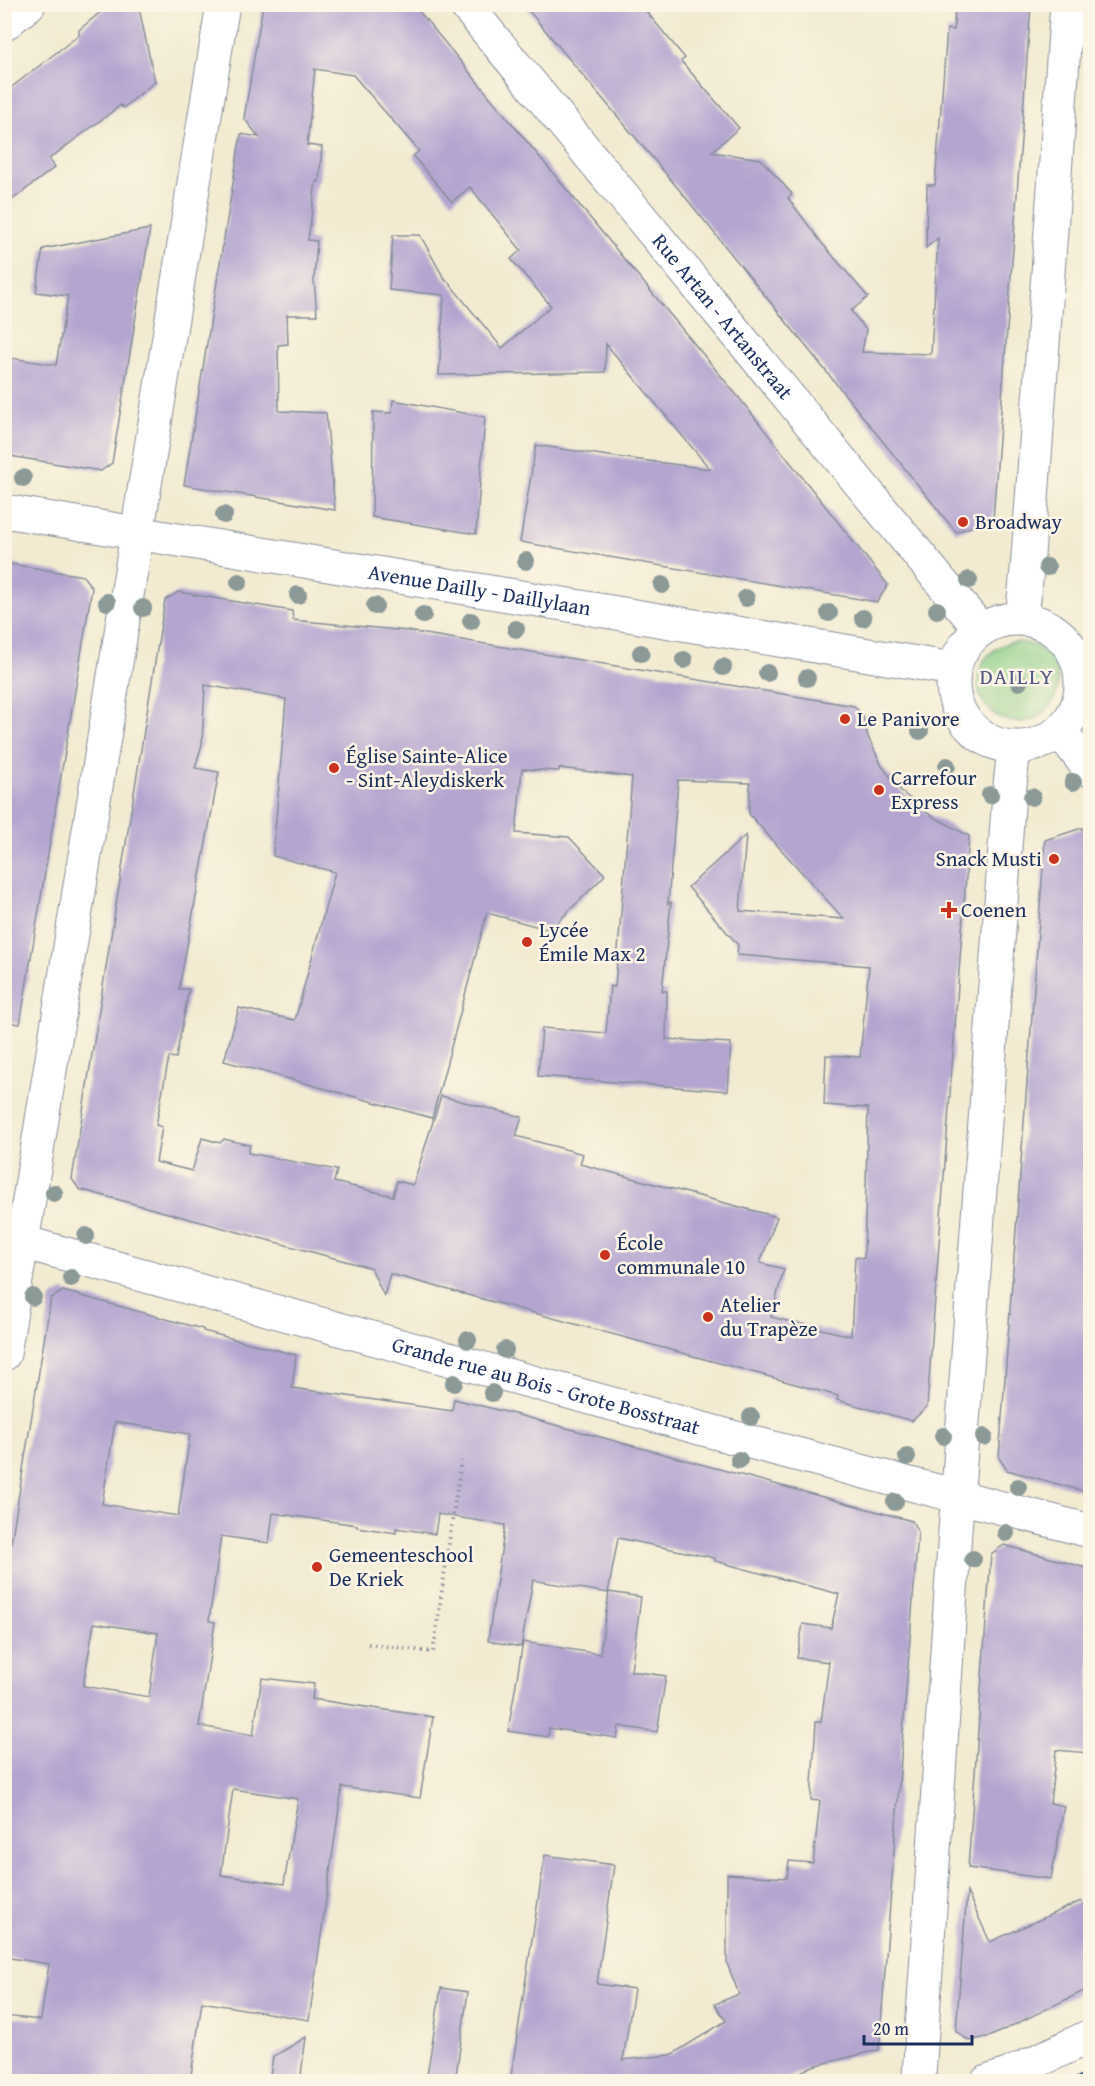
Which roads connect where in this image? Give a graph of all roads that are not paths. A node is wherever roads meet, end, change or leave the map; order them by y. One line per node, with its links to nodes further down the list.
1 (29, 4): 5 (street)
2 (224, 4): 7 (street)
3 (465, 4): 9 (street, Rue Artan - Artanstraat)
4 (1067, 4): 8 (street)
5 (4, 24)
6 (4, 511): 7 (street, Avenue Dailly - Daillylaan)
7 (138, 534): 11 (street, Avenue Dailly - Daillylaan); 16 (street)
8 (1022, 618): 9 (street); 10 (street)
9 (980, 629): 11 (street)
10 (1082, 648): 12 (street)
11 (953, 669): 14 (street)
12 (1086, 693): 13 (street)
13 (1060, 730): 14 (street); 15 (street)
14 (1014, 748): 18 (street)
15 (1090, 770)
16 (14, 1239): 17 (street); 18 (street, Grande rue au Bois - Grote Bosstraat)
17 (4, 1354)
18 (958, 1496): 19 (street, Grande rue au Bois - Grote Bosstraat); 21 (street)
19 (1090, 1531)
20 (1090, 2036): 22 (street)
21 (920, 2080)
22 (987, 2082)

